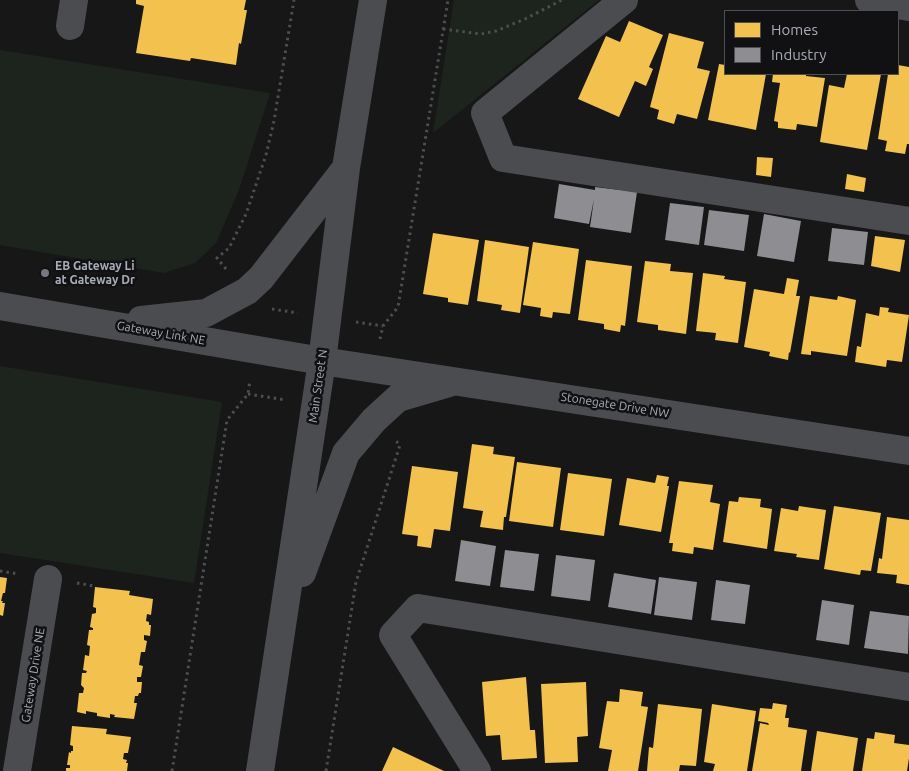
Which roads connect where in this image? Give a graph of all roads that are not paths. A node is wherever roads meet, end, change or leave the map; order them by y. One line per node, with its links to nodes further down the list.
1 (373, 0): 5 (street, Main Street N)
2 (624, 0): 6 (street)
3 (869, 0): 4 (street)
4 (909, 7)
5 (346, 168): 8 (street); 9 (street, Main Street N)
6 (909, 221)
7 (0, 306): 8 (street, Gateway Link NE)
8 (108, 323): 9 (street, Gateway Link NE)
9 (322, 361): 10 (street, Stonegate Drive NW); 13 (street, Main Street N)
10 (456, 381): 11 (street, Stonegate Drive NW); 13 (street)
11 (909, 451)
12 (48, 579): 15 (street, Gateway Drive NE)
13 (281, 629): 16 (street, Main Street N)
14 (909, 687): 17 (street)
15 (17, 771)
16 (260, 771)
17 (477, 771)

